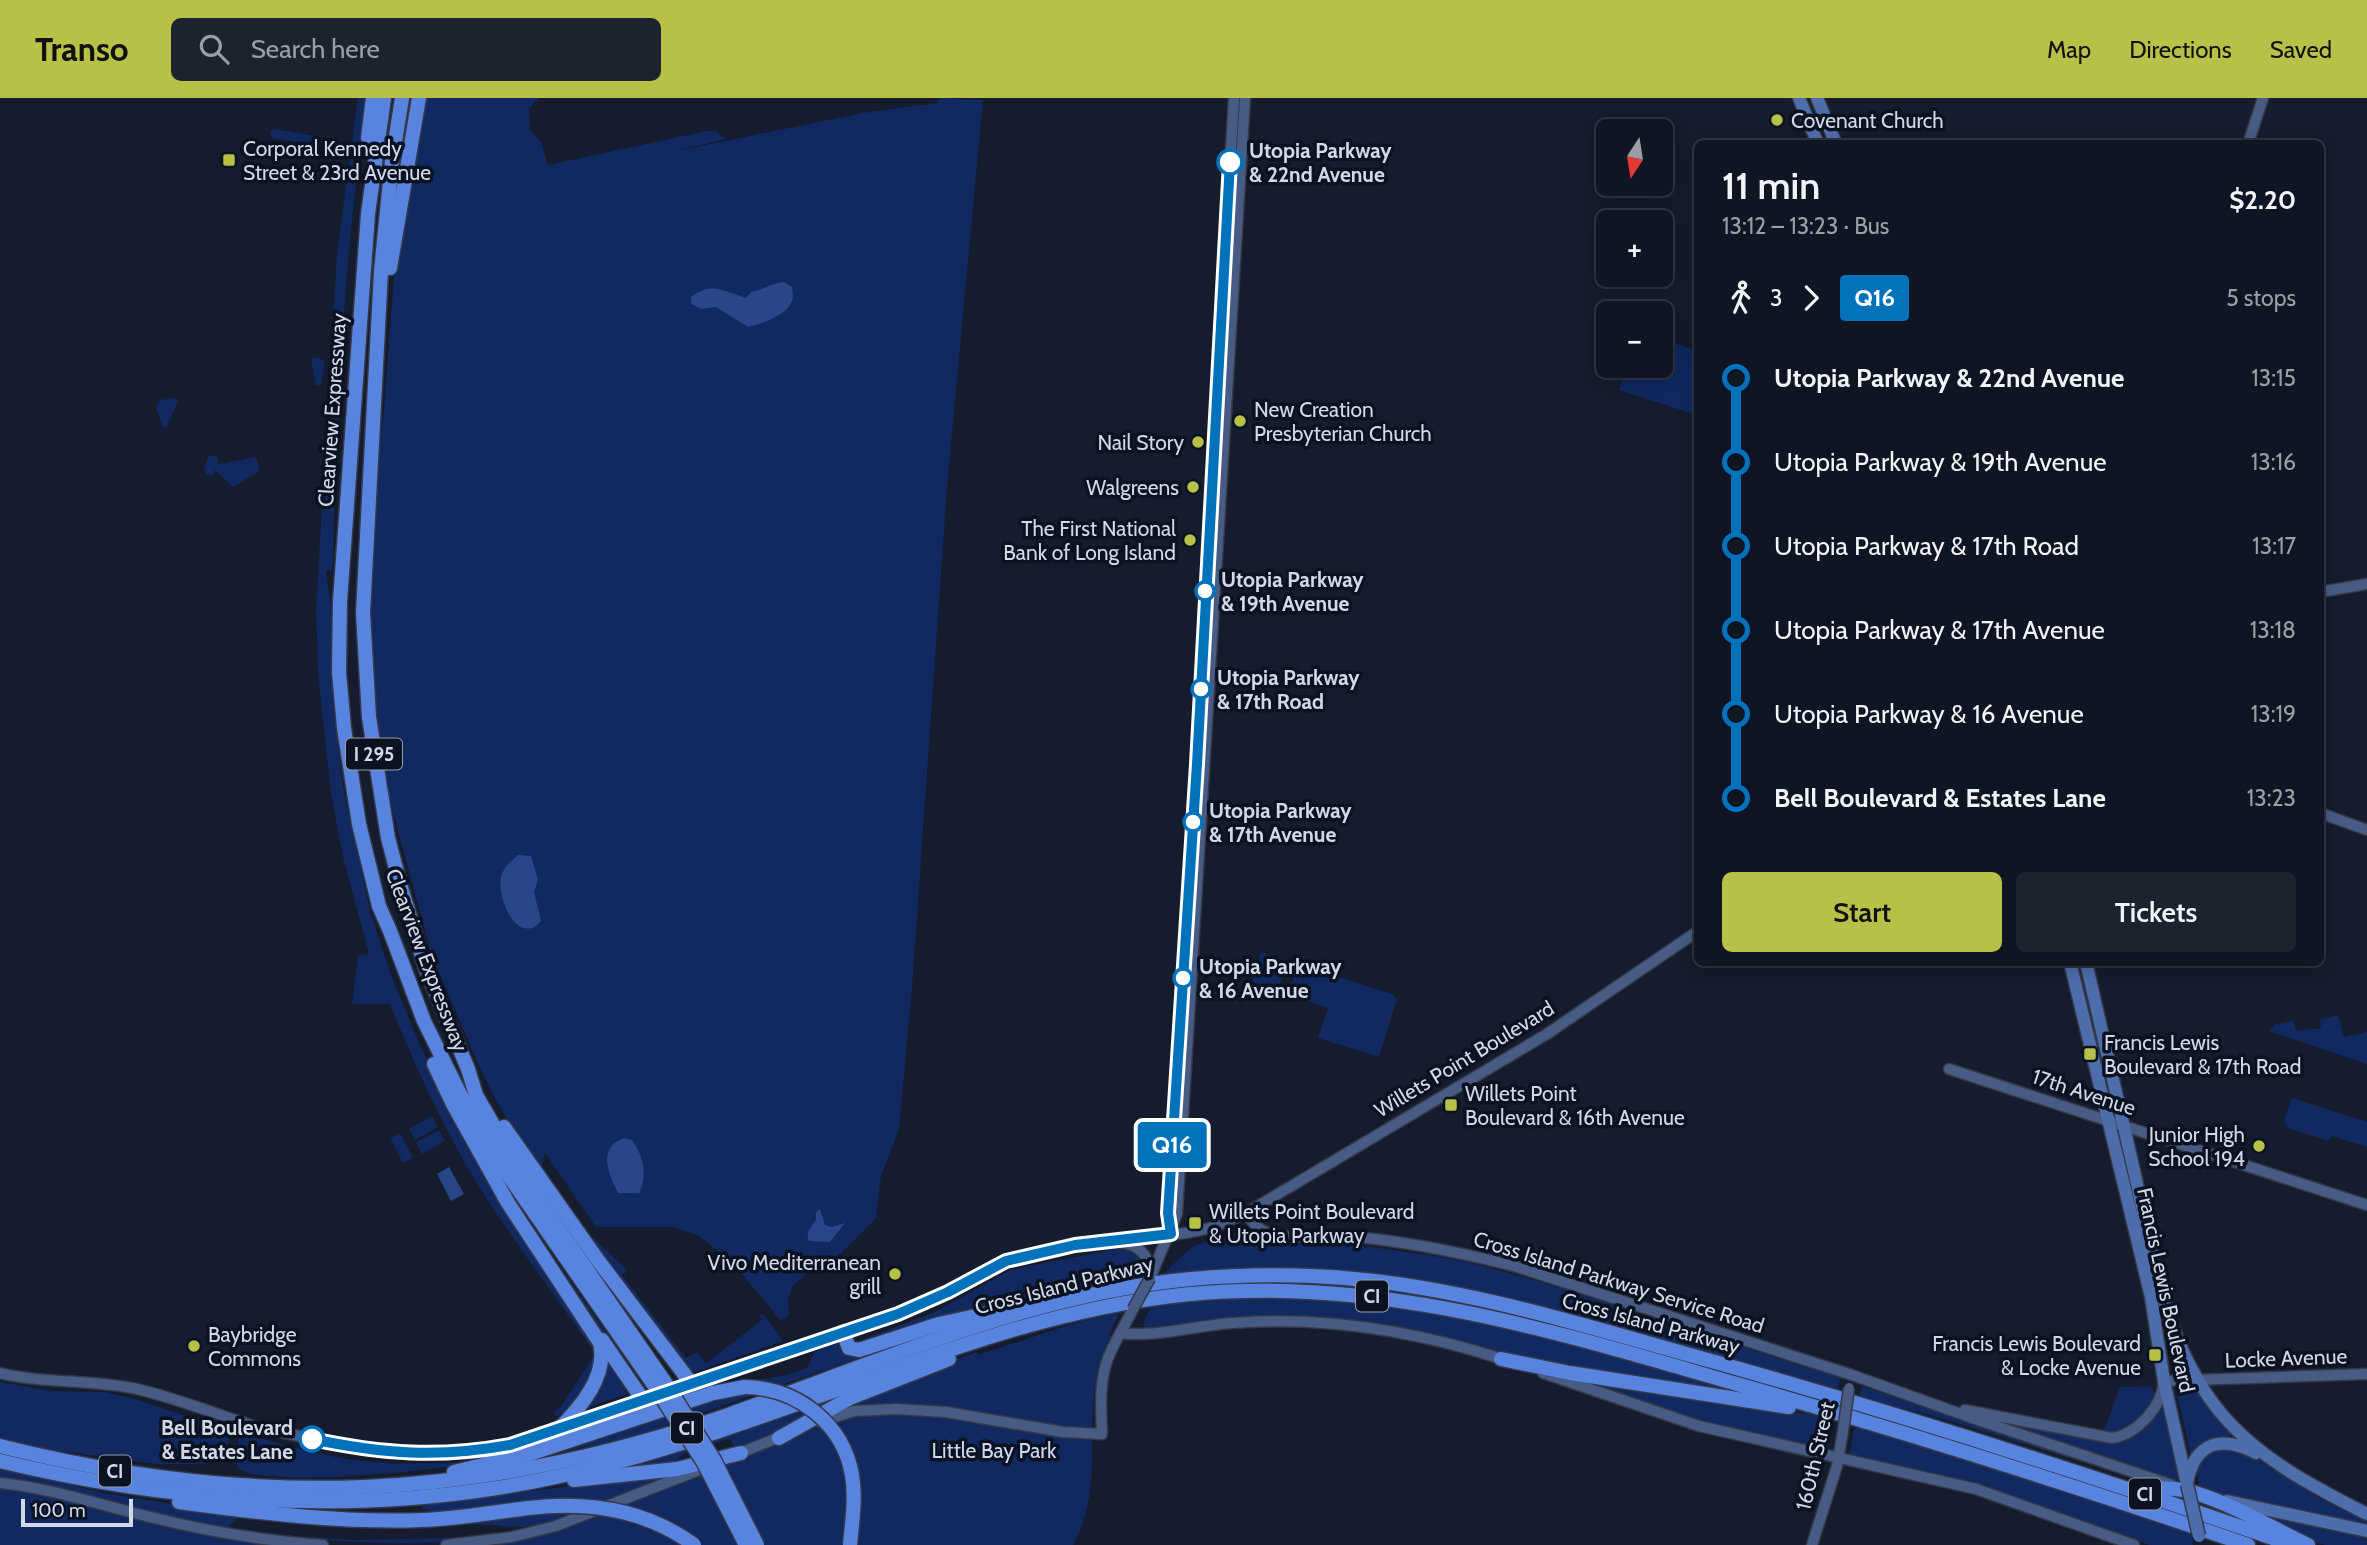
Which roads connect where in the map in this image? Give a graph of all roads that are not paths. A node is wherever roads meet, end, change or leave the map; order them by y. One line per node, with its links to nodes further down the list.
1 (373, 98): 14 (highway)
2 (384, 98): 14 (highway, Clearview Expressway / I 295)
3 (402, 98): 13 (highway, Clearview Expressway / I 295)
4 (419, 98): 13 (highway)
5 (1234, 98): 29 (street)
6 (1245, 98): 29 (street)
7 (1799, 98): 10 (main road)
8 (1817, 98): 11 (main road)
9 (2263, 98): 12 (street)
10 (1816, 140)
11 (1834, 140)
12 (2249, 140)
13 (372, 425): 23 (highway, Clearview Expressway / I 295)
14 (343, 540): 19 (highway, Clearview Expressway / I 295)
15 (2367, 584): 16 (street)
16 (2324, 591)
17 (2324, 814): 18 (street)
18 (2367, 830)
19 (379, 906): 34 (highway); 43 (highway, Clearview Expressway / I 295)
20 (1694, 934): 28 (street, Willets Point Boulevard)
21 (2071, 966): 25 (main road, Francis Lewis Boulevard)
22 (2087, 966): 26 (main road, Francis Lewis Boulevard)
23 (468, 1069): 43 (highway, Clearview Expressway / I 295); 44 (highway)
24 (1949, 1069): 25 (street, 17th Avenue)
25 (2110, 1121): 26 (street, 17th Avenue); 42 (main road, Francis Lewis Boulevard)
26 (2123, 1125): 27 (street, 17th Avenue); 41 (main road, Francis Lewis Boulevard)
27 (2367, 1205)
28 (1246, 1213): 29 (street); 40 (street, Cross Island Parkway Service Road)
29 (1171, 1234): 30 (street); 31 (street)
30 (1106, 1241): 31 (street); 35 (street)
31 (1150, 1278): 36 (street, bridge)
32 (1127, 1288): 35 (highway); 51 (highway, Cross Island Parkway / CI); 58 (highway, Cross Island Parkway / CI)
33 (1065, 1315): 47 (highway, Cross Island Parkway / CI); 49 (highway); 60 (highway, Cross Island Parkway / CI)
34 (586, 1320): 45 (highway); 48 (highway)
35 (843, 1332): 44 (street)
36 (1121, 1333): 37 (street); 49 (street)
37 (1501, 1359): 47 (highway); 53 (street)
38 (0, 1373): 48 (street)
39 (2367, 1374): 41 (street, Locke Avenue)
40 (1852, 1375): 46 (street, Cross Island Parkway Service Road); 53 (street, 160th Street, bridge)
41 (2198, 1380): 42 (street, Locke Avenue); 56 (main road, Francis Lewis Boulevard)
42 (2164, 1381): 46 (street, Cross Island Parkway Service Road); 59 (main road, Francis Lewis Boulevard)
43 (659, 1383): 67 (highway, Clearview Expressway / I 295, bridge); 68 (highway, Clearview Expressway / I 295, bridge)
44 (691, 1383): 45 (street)
45 (643, 1400): 48 (street)
46 (1935, 1404): 59 (street, Cross Island Parkway Service Road)
47 (1861, 1420): 72 (highway, Cross Island Parkway / CI)
48 (558, 1430)
49 (779, 1438): 52 (street)
50 (0, 1446): 58 (highway, Cross Island Parkway / CI)
51 (1997, 1446): 59 (highway); 73 (highway, Cross Island Parkway / CI)
52 (741, 1453): 60 (highway); 65 (street)
53 (1838, 1458): 70 (street, 160th Street); 71 (street)
54 (0, 1461): 55 (highway, Cross Island Parkway / CI)
55 (55, 1474): 60 (highway, Cross Island Parkway / CI); 66 (highway, bridge)
56 (2299, 1477): 59 (main road); 61 (main road, Francis Lewis Boulevard)
57 (0, 1483): 64 (street)
58 (233, 1485): 69 (highway, bridge)
59 (2189, 1487): 62 (main road, Cross Island Parkway Service Road); 63 (main road, Francis Lewis Boulevard, bridge); 74 (highway)
60 (490, 1489)
61 (2367, 1514)
62 (2367, 1531)
63 (2201, 1540)
64 (323, 1545)
65 (446, 1545)
66 (694, 1545)
67 (746, 1545)
68 (757, 1545)
69 (850, 1545)
70 (1812, 1545)
71 (2134, 1545)
72 (2248, 1545)
73 (2293, 1545)
74 (2308, 1545)

